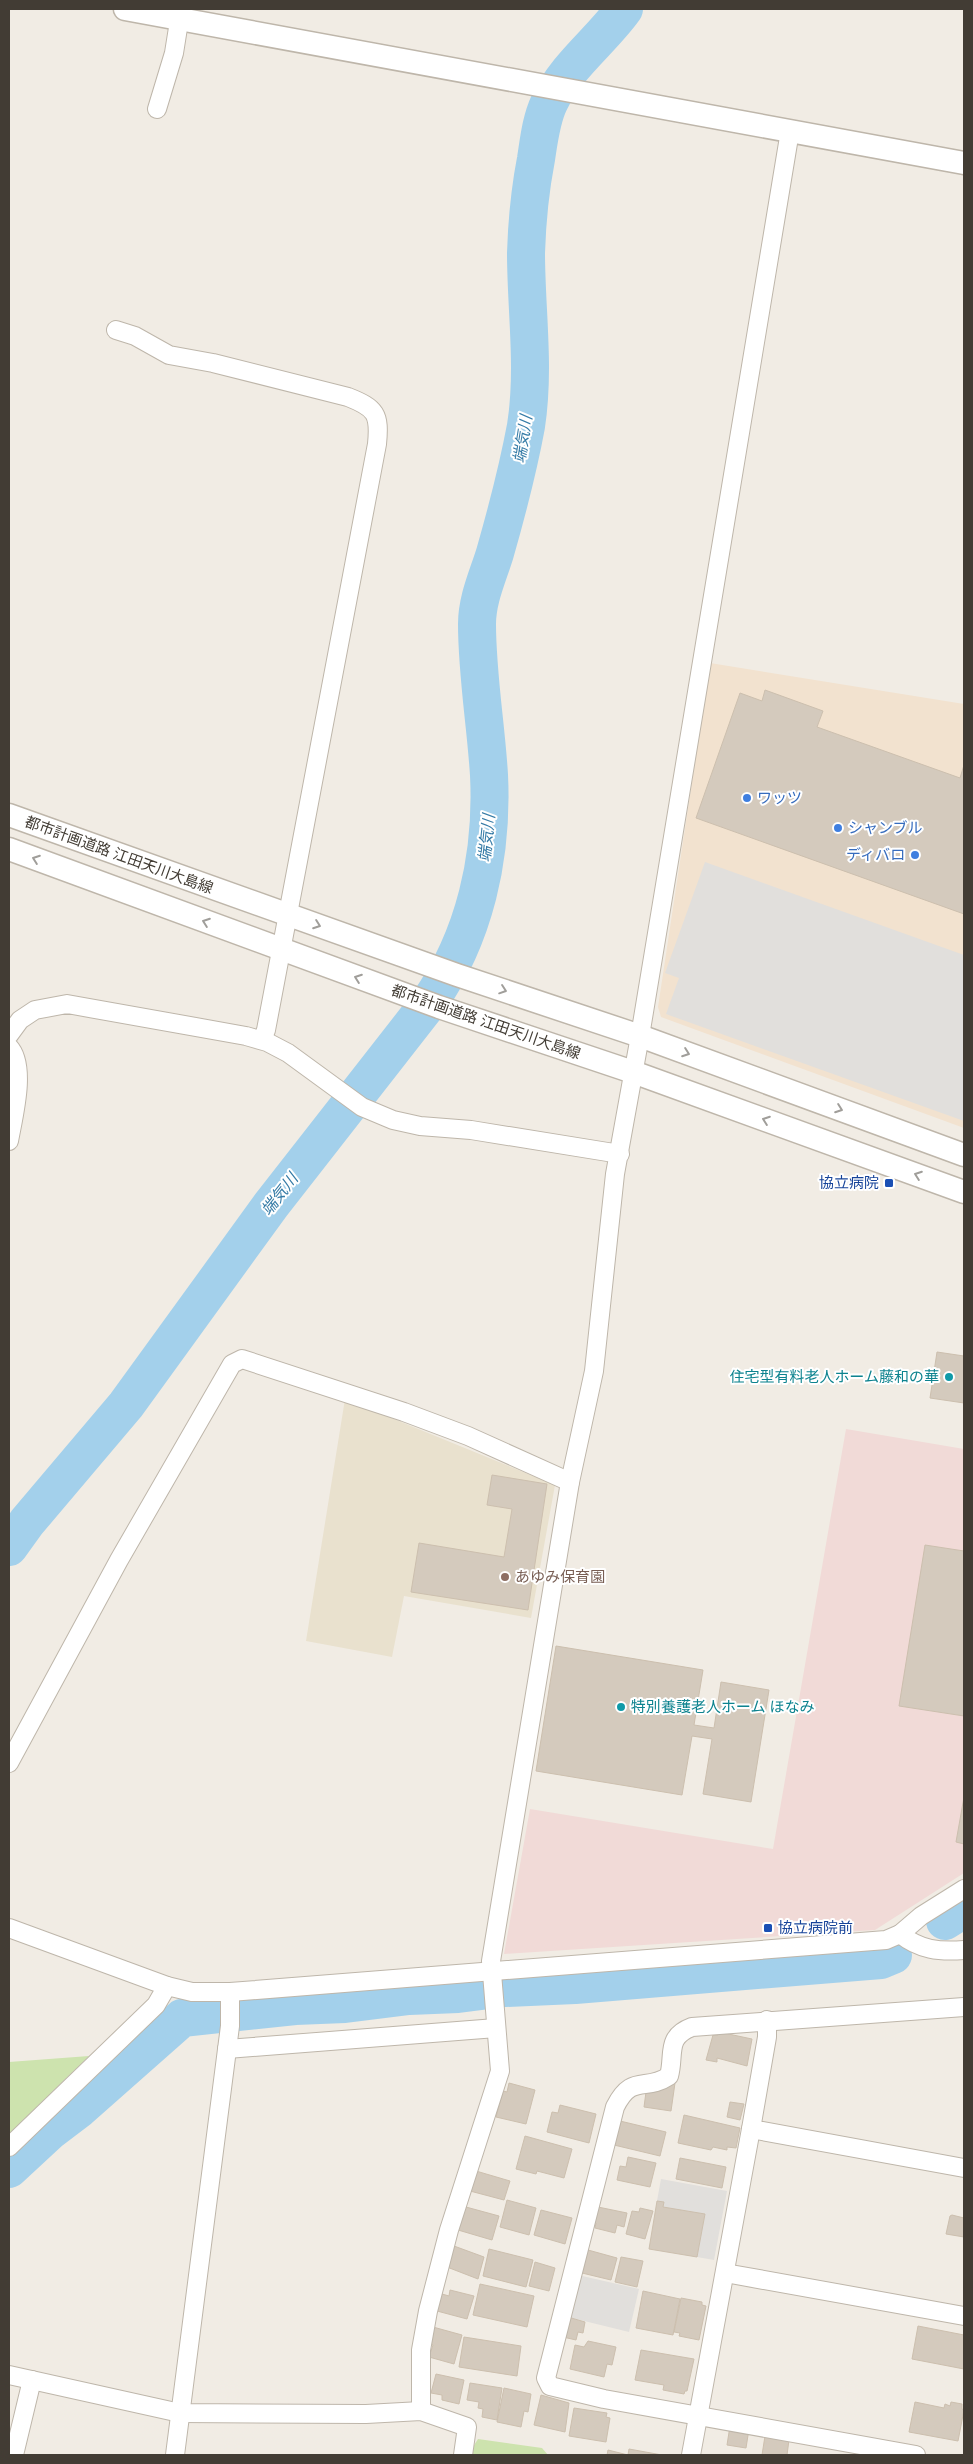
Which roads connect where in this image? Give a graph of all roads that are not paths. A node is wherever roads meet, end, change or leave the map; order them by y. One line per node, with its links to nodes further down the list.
1 (125, 9): 2 (street)
2 (180, 13): 3 (street); 4 (street)
3 (157, 109)
4 (790, 131): 5 (street); 12 (street)
5 (964, 163)
6 (116, 330): 9 (street)
7 (9, 816): 9 (street, 都市計画道路 江田天川大島線)
8 (9, 849): 10 (street, 都市計画道路 江田天川大島線, one-way to 8)
9 (288, 915): 10 (street); 12 (street, 都市計画道路 江田天川大島線, one-way to 12)
10 (281, 949): 13 (street); 15 (street, 都市計画道路 江田天川大島線, one-way to 10)
11 (9, 1035): 13 (street)
12 (640, 1036): 15 (street); 18 (street, 都市計画道路 江田天川大島線, one-way to 18)
13 (262, 1040): 17 (street)
14 (9, 1047): 16 (street)
15 (633, 1072): 17 (street); 19 (street, 都市計画道路 江田天川大島線, one-way to 15)
16 (9, 1141)
17 (620, 1154): 20 (street)
18 (964, 1156)
19 (964, 1192)
20 (570, 1482): 21 (street); 26 (street)
21 (9, 1762)
22 (964, 1889): 24 (street)
23 (9, 1928): 27 (street)
24 (900, 1934): 25 (street); 26 (street)
25 (964, 1950)
26 (492, 1975): 28 (street); 31 (street)
27 (167, 1986): 28 (street); 34 (street)
28 (230, 2000): 32 (street)
29 (964, 2007): 30 (street)
30 (767, 2020): 33 (street); 42 (street)
31 (496, 2028): 32 (street); 40 (street)
32 (227, 2049): 41 (street)
33 (751, 2129): 35 (street); 36 (street)
34 (9, 2148)
35 (964, 2168)
36 (725, 2273): 37 (street); 42 (street)
37 (964, 2316)
38 (9, 2375): 39 (street)
39 (32, 2380): 41 (street); 43 (street)
40 (421, 2411): 41 (street); 45 (street)
41 (180, 2413): 44 (street)
42 (698, 2416): 46 (street); 47 (street)
43 (14, 2455)
44 (176, 2455)
45 (463, 2455)
46 (692, 2455)
47 (916, 2455)

